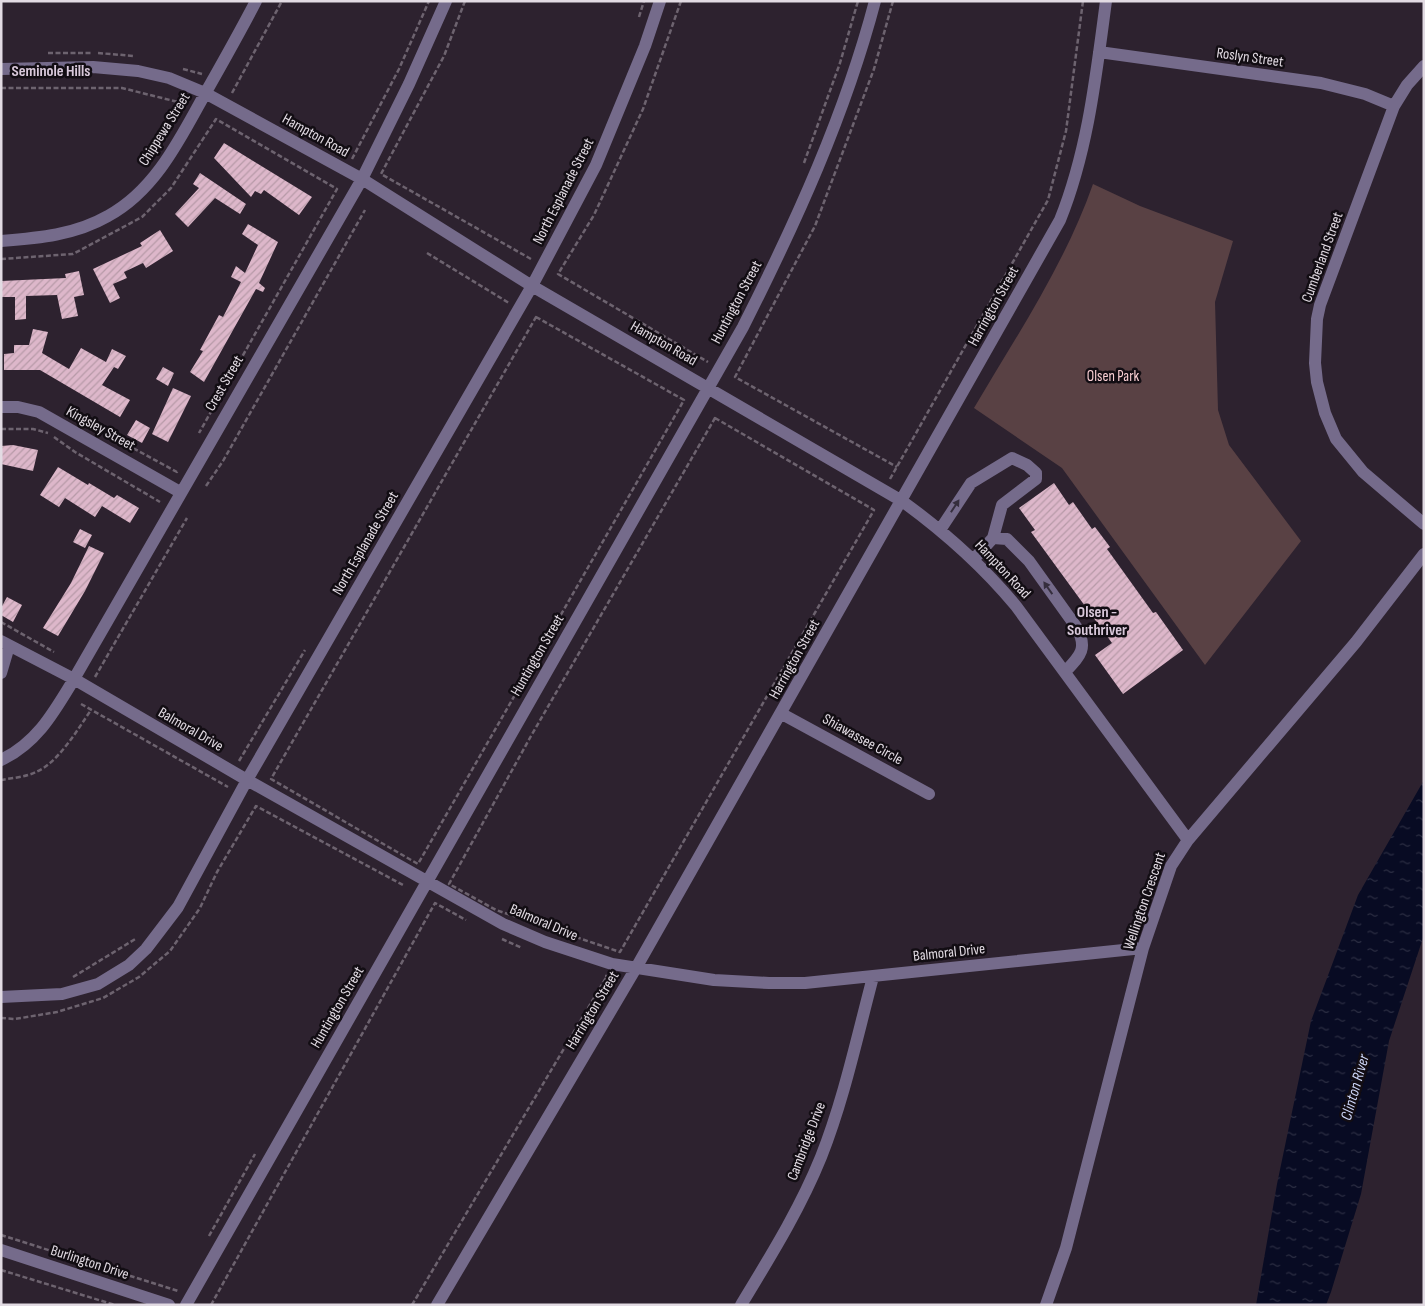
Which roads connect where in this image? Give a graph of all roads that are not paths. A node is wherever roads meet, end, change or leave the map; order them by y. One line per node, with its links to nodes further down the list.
1 (256, 1): 9 (street, Chippewa Street)
2 (446, 1): 11 (street, Crest Street)
3 (660, 1): 13 (street, North Esplanade Street)
4 (875, 1): 14 (street, Huntington Street)
5 (1106, 1): 6 (street, Harrington Street)
6 (1099, 52): 10 (street, Roslyn Street); 17 (street, Harrington Street)
7 (1424, 66): 10 (street, Cumberland Street)
8 (1, 68): 9 (street, Hampton Road)
9 (205, 93): 11 (street, Hampton Road); 12 (street, Chippewa Street)
10 (1394, 106): 18 (street, Cumberland Street)
11 (362, 179): 13 (street, Hampton Road); 16 (street, Crest Street)
12 (1, 241)
13 (532, 286): 14 (street, Hampton Road); 29 (street, North Esplanade Street)
14 (709, 387): 17 (street, Hampton Road); 32 (street, Huntington Street)
15 (1, 407): 16 (street, Kingsley Street)
16 (180, 492): 26 (street, Crest Street)
17 (902, 501): 19 (street, Hampton Road); 27 (street, Harrington Street)
18 (1424, 524)
19 (940, 530): 20 (street, one-way to 20); 22 (street, Hampton Road)
20 (993, 538): 22 (street); 24 (street, one-way to 20)
21 (1424, 554): 31 (street, Wellington Crescent)
22 (974, 559): 24 (street, Hampton Road)
23 (5, 644): 25 (street); 26 (street, Balmoral Drive)
24 (1065, 672): 31 (street, Hampton Road)
25 (1, 673)
26 (74, 679): 28 (street, Crest Street); 29 (street, Balmoral Drive)
27 (782, 714): 30 (street, Shiawassee Circle); 34 (street, Harrington Street)
28 (1, 760)
29 (247, 780): 32 (street, Balmoral Drive); 36 (street, North Esplanade Street)
30 (929, 794)
31 (1188, 840): 33 (street, Wellington Crescent)
32 (426, 882): 34 (street, Balmoral Drive); 39 (street, Huntington Street)
33 (1143, 948): 35 (street, Balmoral Drive); 42 (street, Wellington Crescent)
34 (636, 968): 35 (street, Balmoral Drive); 40 (street, Harrington Street)
35 (873, 977): 41 (street, Cambridge Drive)
36 (1, 997)
37 (1, 1250): 38 (street, Burlington Drive)
38 (169, 1305)
39 (186, 1305)
40 (437, 1305)
41 (741, 1305)
42 (1046, 1305)

